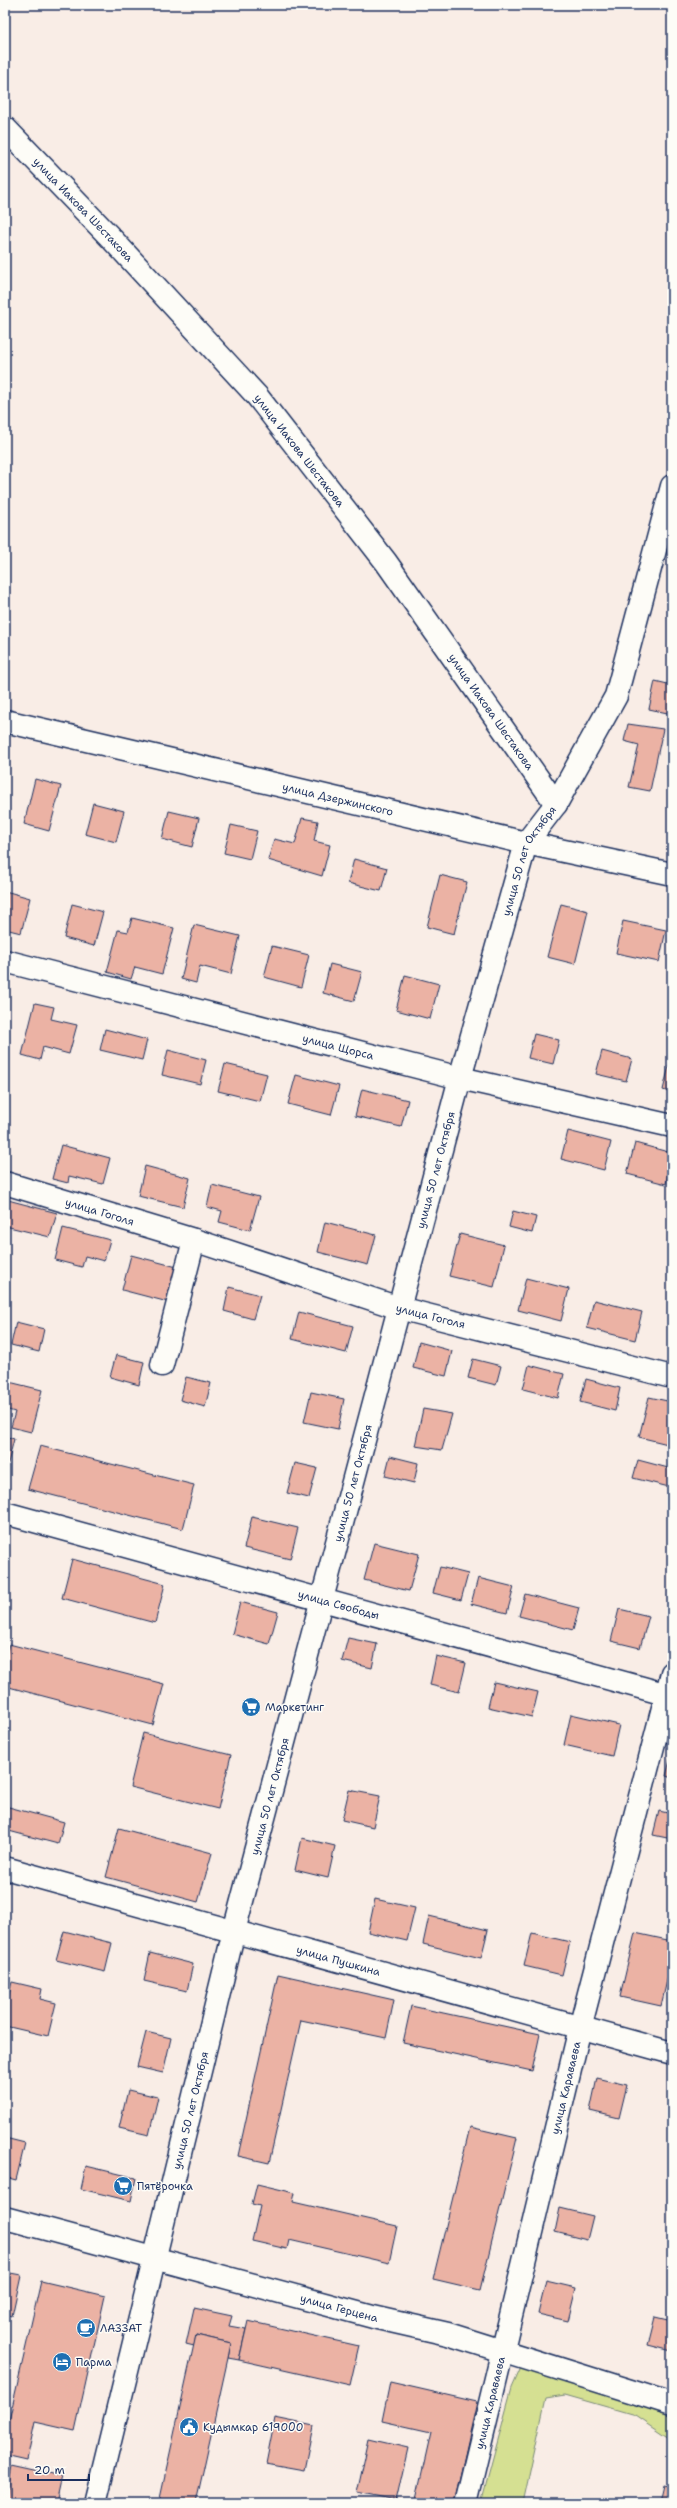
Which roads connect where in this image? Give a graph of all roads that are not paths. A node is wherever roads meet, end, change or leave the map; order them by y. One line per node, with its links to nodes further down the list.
1 (5, 128): 4 (street, улица Иакова Шестакова)
2 (672, 486): 4 (street, улица 50 лет Октября)
3 (5, 721): 5 (street, улица Дзержинского)
4 (556, 804): 5 (street, улица 50 лет Октября)
5 (526, 843): 6 (street, улица Дзержинского); 8 (street, улица 50 лет Октября)
6 (672, 874)
7 (5, 961): 8 (street, улица Щорса)
8 (460, 1078): 9 (street, улица Щорса); 12 (street, улица 50 лет Октября)
9 (672, 1126)
10 (5, 1183): 11 (street, улица Гоголя)
11 (194, 1240): 12 (street, улица Гоголя); 13 (street)
12 (400, 1308): 14 (street, улица Гоголя); 16 (street, улица 50 лет Октября)
13 (162, 1365)
14 (672, 1377)
15 (5, 1513): 16 (street, улица Свободы)
16 (323, 1599): 18 (street, улица Свободы); 20 (street, улица 50 лет Октября)
17 (672, 1674): 18 (street, улица Караваева)
18 (670, 1696): 21 (street, улица Караваева)
19 (5, 1868): 20 (street, улица Пушкина)
20 (234, 1931): 21 (street, улица Пушкина); 24 (street, улица 50 лет Октября)
21 (580, 2028): 22 (street, улица Пушкина); 25 (street, улица Караваева)
22 (672, 2054)
23 (5, 2218): 24 (street, улица Герцена)
24 (156, 2257): 25 (street, улица Герцена); 27 (street, улица 50 лет Октября)
25 (502, 2352): 26 (street, улица Герцена); 28 (street, улица Караваева)
26 (672, 2404)
27 (95, 2503)
28 (466, 2503)

